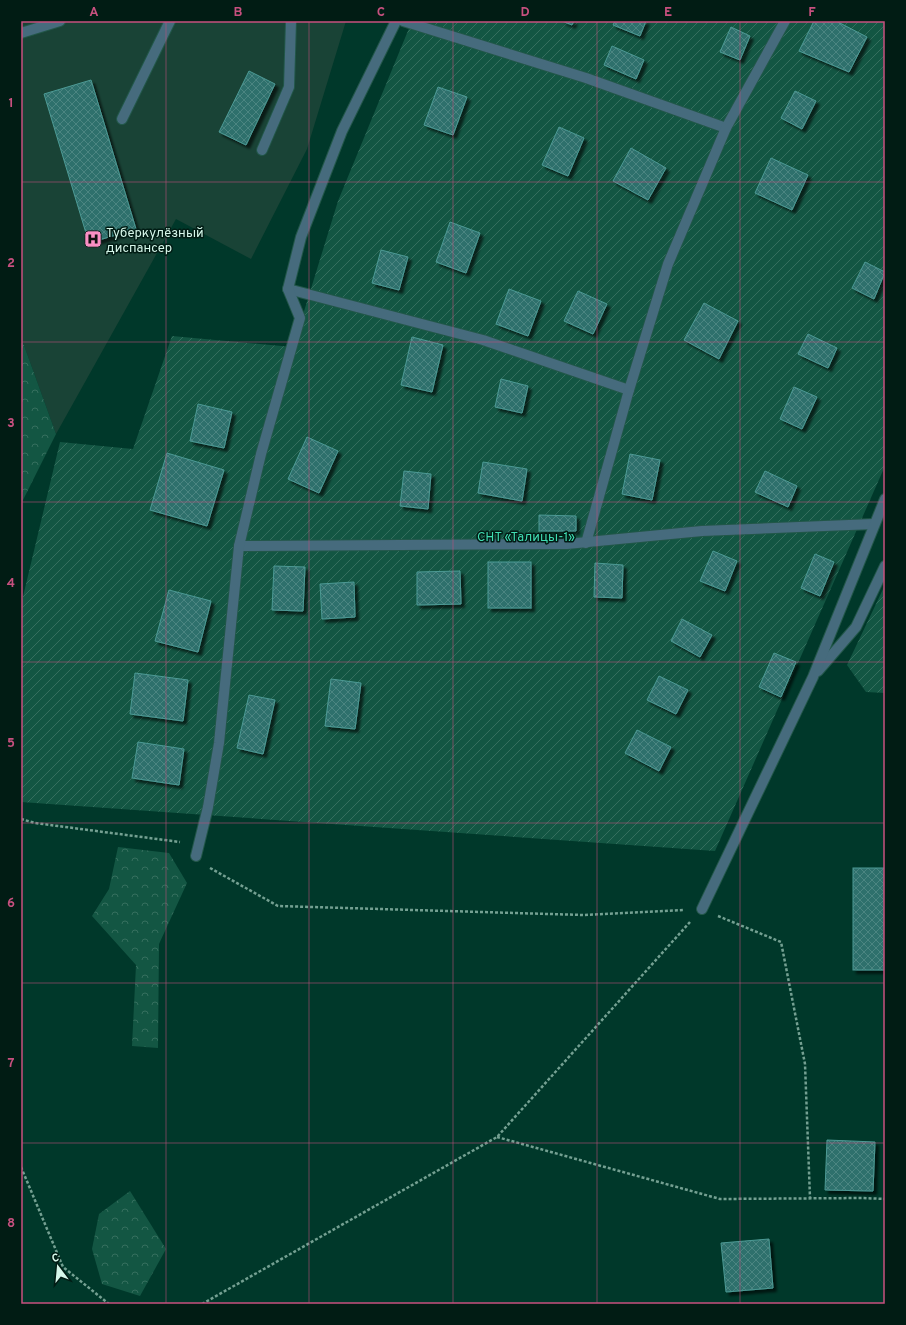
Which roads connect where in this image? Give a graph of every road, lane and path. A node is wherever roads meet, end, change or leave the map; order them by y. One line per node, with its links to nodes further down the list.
1 (60, 21): 7 (lane)
2 (170, 21): 8 (lane)
3 (291, 21): 10 (lane)
4 (396, 21): 11 (lane)
5 (403, 21): 9 (lane)
6 (785, 21): 9 (lane)
7 (21, 33)
8 (122, 119)
9 (726, 128): 12 (lane)
10 (262, 150)
11 (288, 289): 12 (lane); 16 (lane)
12 (629, 390): 15 (lane)
13 (885, 499): 14 (lane)
14 (874, 524): 15 (lane); 18 (lane)
15 (586, 543): 16 (lane)
16 (239, 546): 20 (lane)
17 (885, 566): 18 (lane)
18 (813, 677): 21 (lane)
19 (21, 819): 20 (path)
20 (196, 856): 21 (path)
21 (702, 909): 22 (path); 24 (path)
22 (498, 1137): 24 (path); 27 (path)
23 (21, 1167): 26 (path)
24 (810, 1198): 25 (path)
25 (885, 1200)
26 (110, 1304)
27 (202, 1304)

